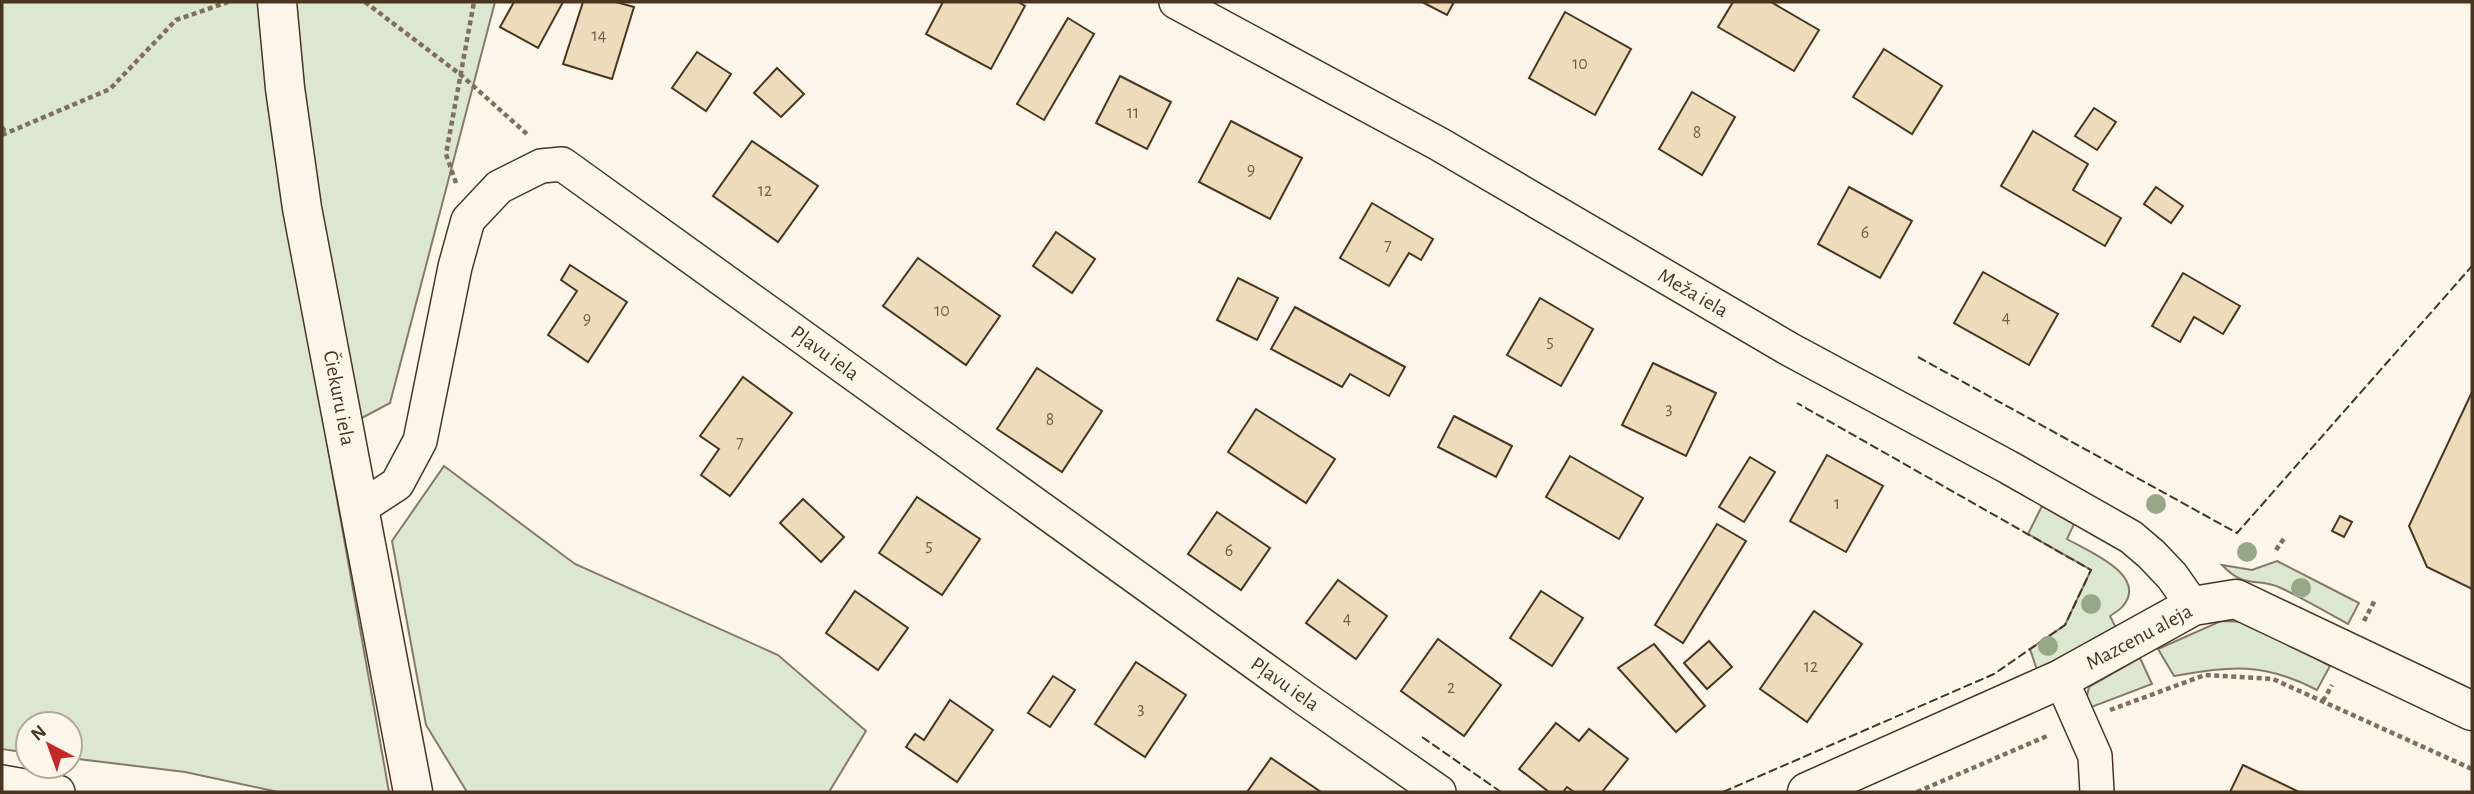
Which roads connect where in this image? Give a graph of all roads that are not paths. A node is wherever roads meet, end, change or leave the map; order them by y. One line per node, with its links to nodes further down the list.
1 (277, 2): 3 (main road, Čiekuru iela)
2 (1175, 2): 4 (street, Meža iela)
3 (360, 508): 9 (main road, Čiekuru iela); 10 (street, Pļavu iela)
4 (2193, 606): 5 (main road, Mazcenu aleja); 6 (main road, Mazcenu aleja)
5 (2062, 679): 11 (main road, Mazcenu aleja); 12 (street)
6 (2472, 711)
7 (2, 782): 8 (street)
8 (58, 792)
9 (413, 792)
10 (1439, 792)
11 (1807, 792)
12 (2097, 792)

